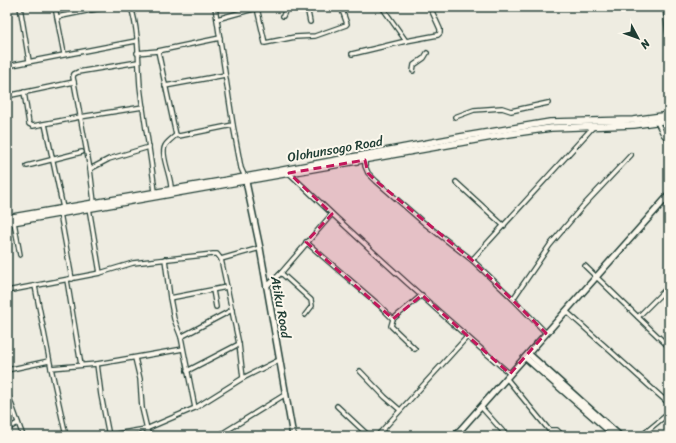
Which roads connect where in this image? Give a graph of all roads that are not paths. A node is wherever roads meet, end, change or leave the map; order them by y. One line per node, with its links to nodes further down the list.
1 (20, 7): 28 (street)
2 (55, 7): 15 (street)
3 (106, 7): 15 (street)
4 (131, 7): 20 (street)
5 (215, 7): 16 (street)
6 (287, 7): 14 (street)
7 (307, 7): 17 (street)
8 (341, 7): 16 (street)
9 (382, 7): 21 (street)
10 (430, 7): 21 (street)
11 (550, 7): 13 (street)
12 (665, 7): 18 (street)
13 (544, 9)
14 (283, 16)
15 (57, 17): 26 (street)
16 (217, 19): 19 (street)
17 (310, 22)
18 (668, 35): 22 (street)
19 (220, 38): 23 (street); 32 (street)
20 (136, 41): 24 (street); 26 (street)
21 (406, 41): 27 (street)
22 (669, 45)
23 (158, 51): 24 (street); 34 (street)
24 (138, 53): 29 (street)
25 (427, 53): 31 (street)
26 (64, 54): 28 (street)
27 (352, 54)
28 (29, 61): 30 (street)
29 (138, 62): 33 (street); 38 (street)
30 (7, 66)
31 (413, 71)
32 (225, 74): 34 (street); 45 (street)
33 (74, 82): 35 (street); 40 (street)
34 (165, 86): 48 (street)
35 (24, 92): 36 (street); 44 (street)
36 (7, 96)
37 (548, 103): 41 (street)
38 (143, 107): 40 (street); 50 (street)
39 (669, 114): 47 (main road, Olohunsogo Road)
40 (80, 117): 44 (street); 56 (street)
41 (455, 117)
42 (669, 120): 43 (main road, Olohunsogo Road)
43 (657, 122): 46 (main road, Olohunsogo Road); 49 (street)
44 (45, 124): 53 (street)
45 (233, 125): 48 (street); 58 (street)
46 (594, 126): 47 (main road, Olohunsogo Road); 70 (street)
47 (509, 132): 54 (main road, Olohunsogo Road); 58 (main road, Olohunsogo Road)
48 (176, 135): 60 (street)
49 (669, 141)
50 (149, 147): 56 (street); 61 (street)
51 (82, 152): 53 (street)
52 (631, 155): 90 (street)
53 (52, 160): 55 (street); 65 (street)
54 (365, 160): 57 (main road, Olohunsogo Road); 76 (street)
55 (27, 166)
56 (90, 169): 63 (street)
57 (289, 173): 58 (main road, Olohunsogo Road); 66 (street)
58 (246, 179): 60 (main road, Olohunsogo Road); 64 (main road, Olohunsogo Road); 72 (street, Atiku Road)
59 (456, 182): 70 (street)
60 (171, 189): 61 (main road, Olohunsogo Road)
61 (155, 192): 63 (main road, Olohunsogo Road)
62 (669, 195): 80 (street)
63 (94, 202): 65 (main road, Olohunsogo Road)
64 (89, 208): 65 (main road, Olohunsogo Road); 78 (street)
65 (62, 211): 67 (main road, Olohunsogo Road); 68 (main road, Olohunsogo Road); 81 (street)
66 (332, 214): 71 (street); 88 (street)
67 (7, 218)
68 (14, 222): 69 (main road, Olohunsogo Road); 73 (street)
69 (7, 223)
70 (504, 226): 76 (street)
71 (306, 242): 79 (street); 96 (street)
72 (260, 248): 75 (street); 83 (street, Atiku Road)
73 (20, 255)
74 (165, 259): 75 (street); 78 (street); 89 (street)
75 (221, 259): 85 (street)
76 (472, 260): 90 (street)
77 (584, 266): 80 (street)
78 (100, 273): 81 (street)
79 (281, 273): 83 (street); 94 (street)
80 (596, 278): 93 (street); 95 (street)
81 (70, 279): 82 (street); 109 (street)
82 (35, 286): 87 (street); 107 (street)
83 (266, 286): 106 (street, Atiku Road)
84 (669, 286): 95 (street)
85 (227, 287): 86 (street); 92 (street)
86 (213, 290): 89 (street); 91 (street)
87 (7, 291)
88 (422, 295): 96 (street); 99 (street)
89 (170, 298): 98 (street)
90 (513, 299): 97 (street)
91 (216, 307)
92 (232, 310): 98 (street); 100 (street)
93 (566, 311): 97 (street); 118 (street)
94 (305, 315)
95 (638, 316): 101 (street)
96 (393, 319): 103 (street)
97 (546, 333): 104 (street)
98 (181, 337): 102 (street)
99 (467, 337): 114 (street); 123 (street)
100 (239, 344): 112 (street); 115 (street)
101 (669, 348)
102 (183, 349): 105 (street); 112 (street)
103 (415, 349)
104 (527, 356): 114 (street); 130 (street); 141 (street)
105 (135, 358): 108 (street); 127 (street)
106 (279, 360): 115 (street); 117 (street, Atiku Road)
107 (49, 361): 110 (street); 111 (street)
108 (97, 364): 109 (street); 128 (street)
109 (82, 365): 110 (street)
110 (50, 368): 132 (street)
111 (7, 370)
112 (187, 371): 122 (street)
113 (360, 371): 123 (street)
114 (508, 376): 121 (street); 140 (street)
115 (243, 378): 122 (street)
116 (7, 392): 125 (street)
117 (286, 394): 135 (street); 136 (street, Atiku Road)
118 (668, 402): 120 (street)
119 (337, 406): 137 (street)
120 (669, 406)
121 (480, 407): 129 (street); 139 (street)
122 (195, 408): 127 (street)
123 (400, 410): 138 (street)
124 (669, 413): 142 (street)
125 (18, 423): 126 (street); 131 (street)
126 (7, 429)
127 (147, 429): 128 (street); 134 (street)
128 (109, 435): 133 (street)
129 (457, 435)
130 (612, 435)
131 (23, 436)
132 (66, 436)
133 (104, 436)
134 (150, 436)
135 (218, 436)
136 (293, 436)
137 (368, 436)
138 (377, 436)
139 (507, 436)
140 (563, 436)
141 (620, 436)
142 (642, 436)

